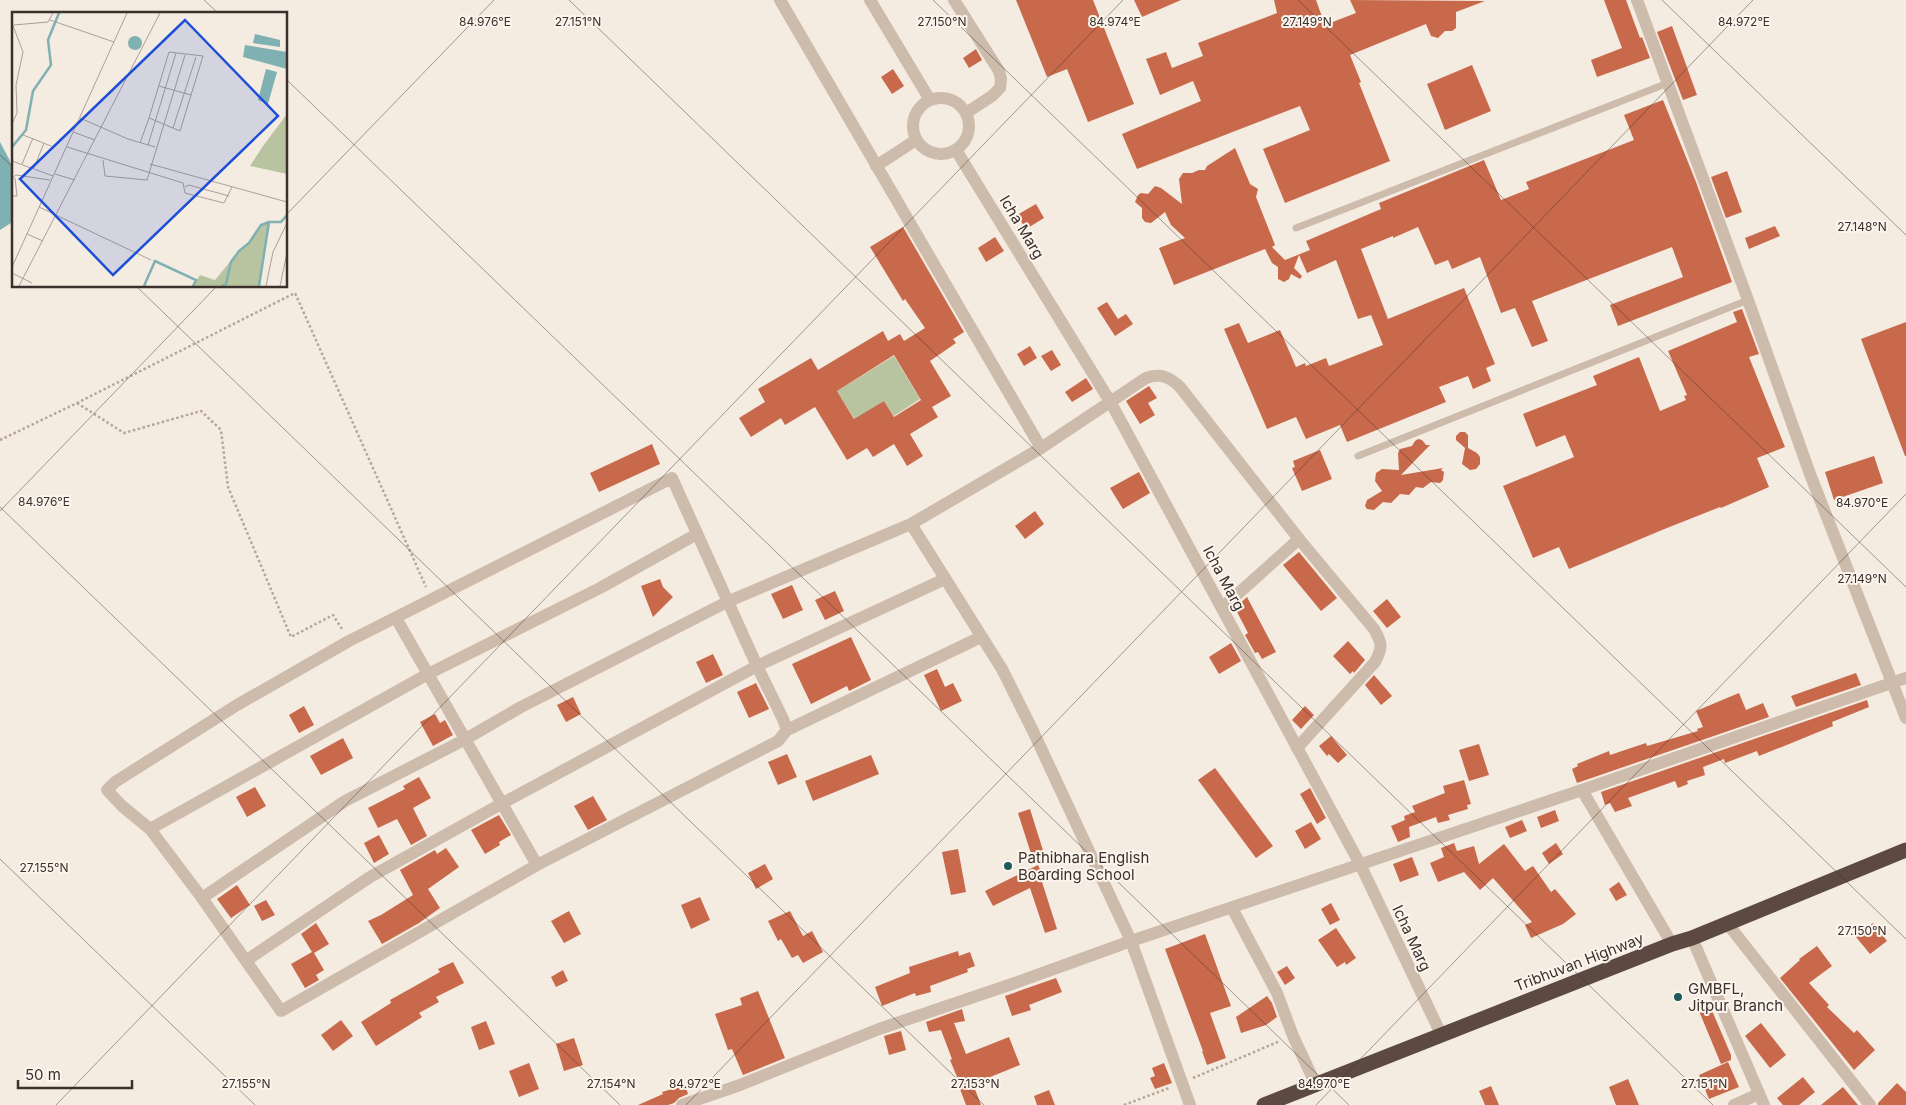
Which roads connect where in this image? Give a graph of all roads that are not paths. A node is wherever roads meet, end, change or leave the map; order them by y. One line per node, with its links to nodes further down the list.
1 (780, 0): 10 (street)
2 (870, 0): 6 (street)
3 (954, 0): 7 (street)
4 (1637, 0): 5 (street)
5 (1668, 83): 11 (lane); 12 (street)
6 (930, 100): 7 (street); 8 (street)
7 (966, 113): 9 (street)
8 (916, 140): 9 (street); 10 (street)
9 (956, 150): 13 (street, Icha Marg)
10 (876, 166): 14 (street)
11 (1296, 228)
12 (1748, 300): 15 (lane); 27 (street)
13 (1111, 403): 14 (street); 18 (street); 21 (street, Icha Marg)
14 (1041, 448): 16 (street)
15 (1358, 456)
16 (911, 524): 19 (street); 20 (street)
17 (697, 534): 20 (street); 22 (street); 25 (street)
18 (1299, 539): 21 (street); 31 (street)
19 (945, 579): 23 (street); 24 (street)
20 (729, 601): 24 (street); 30 (street)
21 (1222, 608): 31 (street, Icha Marg)
22 (396, 618): 25 (street); 34 (street)
23 (981, 637): 29 (street); 42 (street)
24 (757, 666): 29 (street); 33 (street)
25 (428, 674): 30 (street); 34 (street)
26 (1906, 678): 27 (street)
27 (1891, 682): 28 (street); 32 (street)
28 (1906, 718)
29 (787, 730): 37 (street)
30 (464, 740): 33 (street); 38 (street)
31 (1297, 748): 36 (street, Icha Marg)
32 (1582, 790): 36 (street); 43 (street)
33 (501, 804): 37 (street); 44 (street)
34 (150, 830): 38 (street)
35 (1906, 850): 40 (highway, Tribhuvan Highway)
36 (1360, 864): 39 (street); 45 (street, Icha Marg)
37 (536, 865): 44 (street)
38 (202, 898): 44 (street)
39 (1232, 908): 42 (street); 46 (street)
40 (1727, 923): 41 (highway, Tribhuvan Highway); 52 (street)
41 (1692, 938): 43 (highway, Tribhuvan Highway); 47 (street)
42 (1131, 941): 48 (street); 49 (street)
43 (1672, 944): 45 (highway, Tribhuvan Highway)
44 (247, 960)
45 (1441, 1034): 46 (highway, Tribhuvan Highway)
46 (1316, 1085): 50 (highway, Tribhuvan Highway)
47 (1762, 1100): 51 (street)
48 (682, 1105)
49 (1190, 1105)
50 (1264, 1105)
51 (1734, 1105)
52 (1870, 1105)

